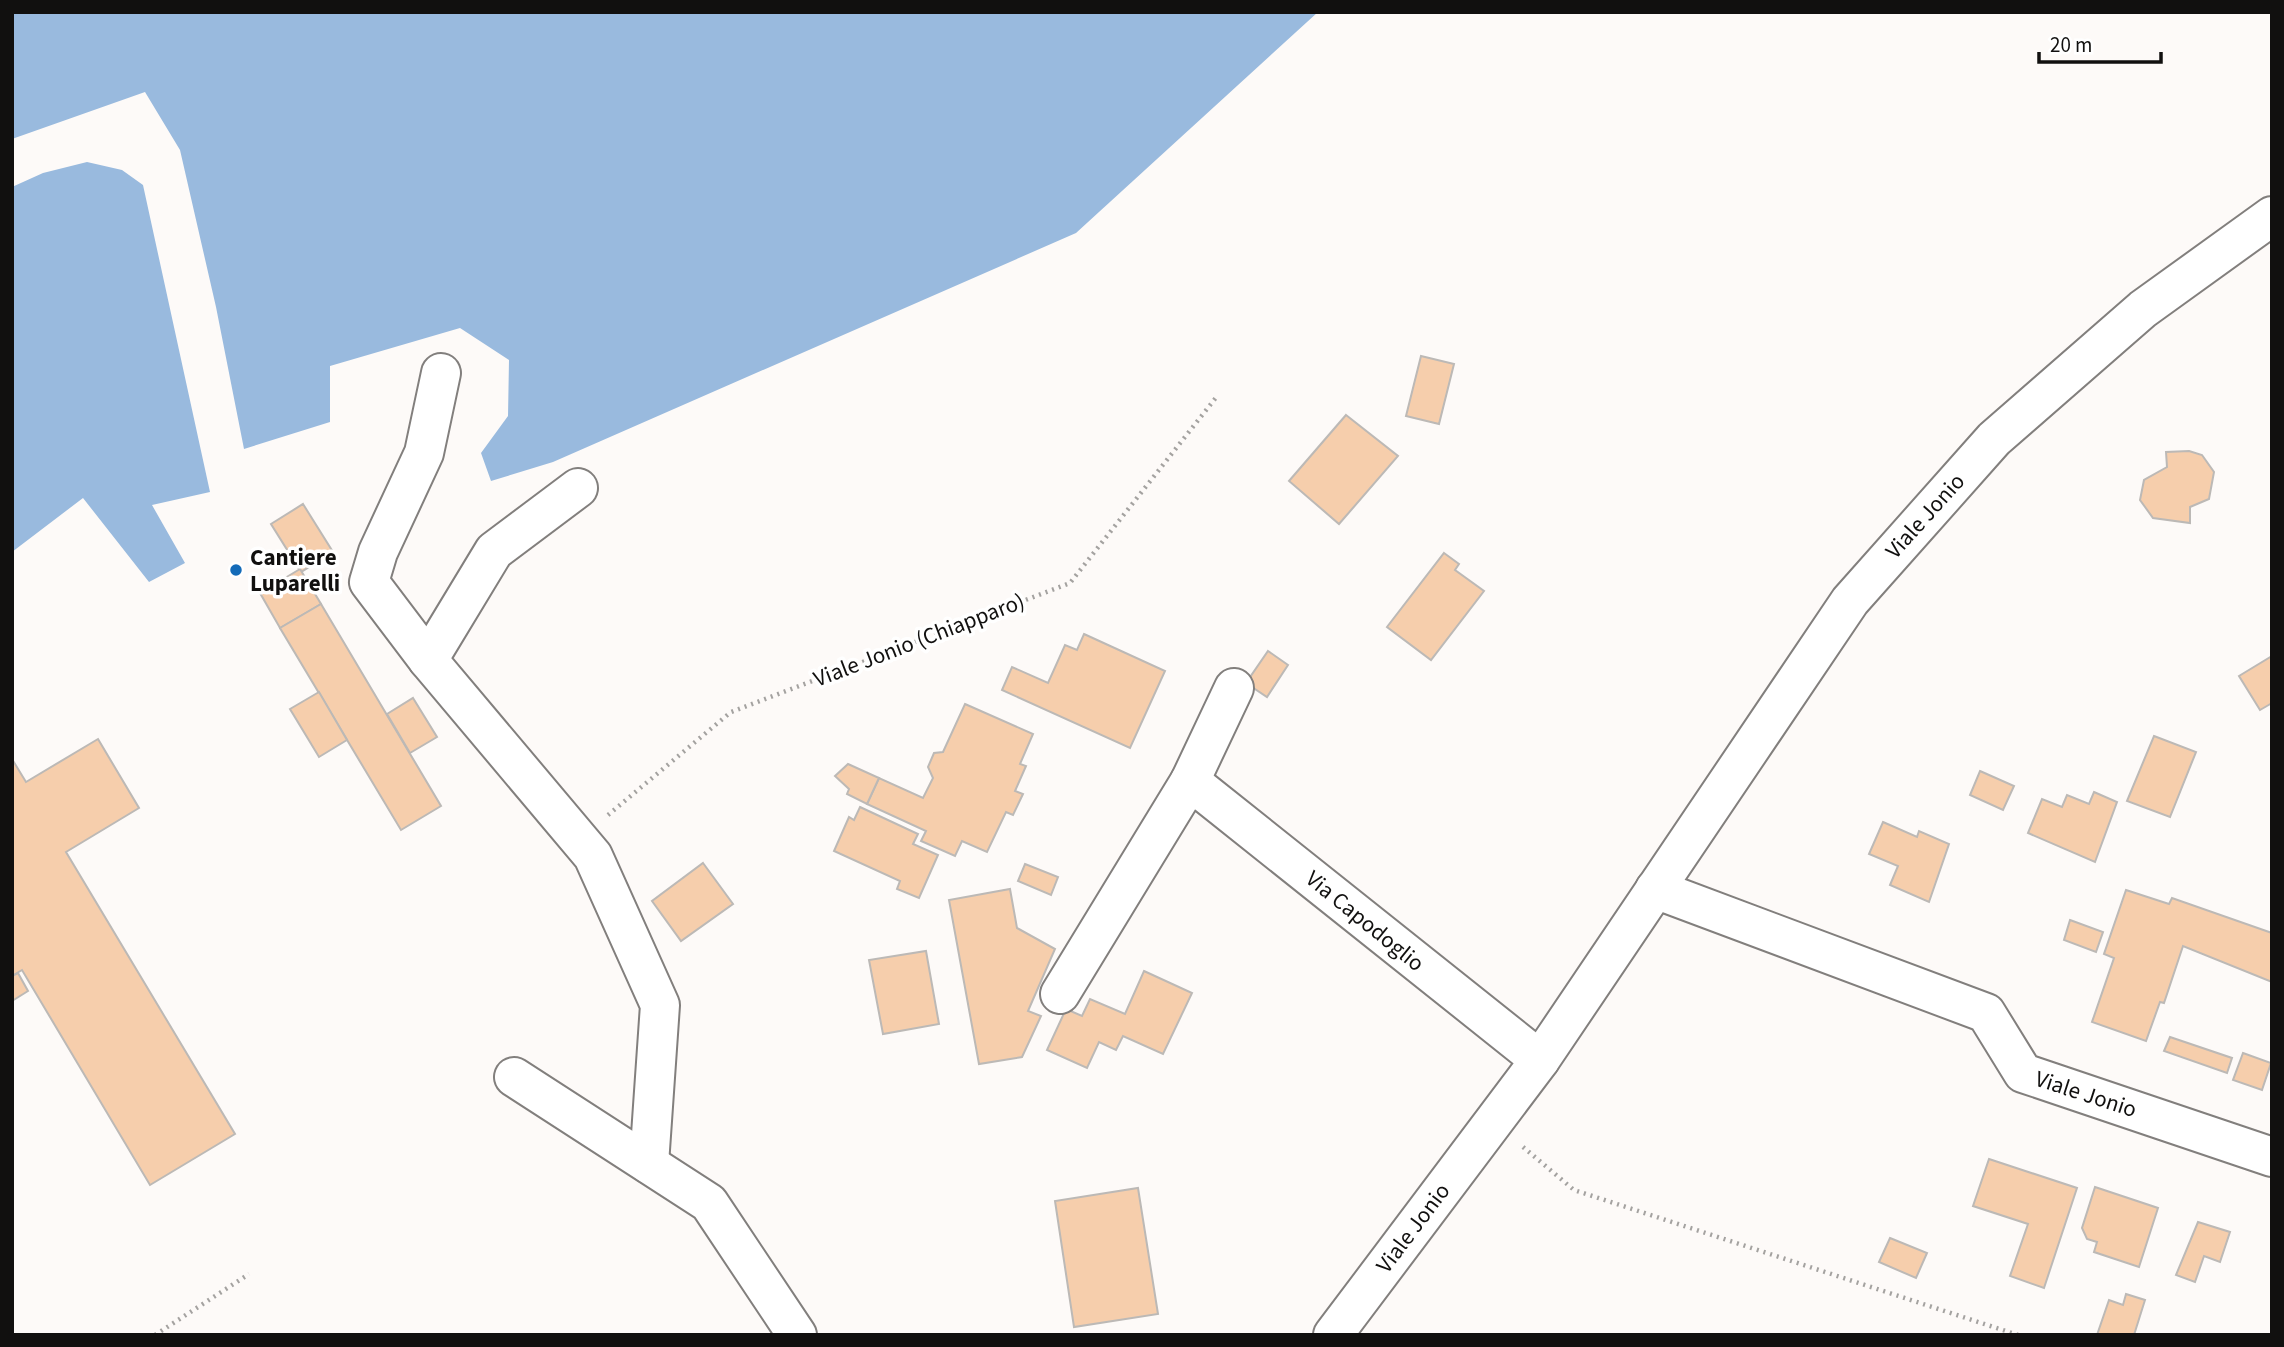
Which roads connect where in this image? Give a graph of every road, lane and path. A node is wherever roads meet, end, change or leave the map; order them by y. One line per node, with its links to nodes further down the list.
1 (2272, 216): 9 (street, Viale Jonio)
2 (441, 373): 5 (street)
3 (1218, 395): 8 (path, Viale Jonio (Chiapparo))
4 (578, 488): 5 (street)
5 (428, 660): 8 (street)
6 (1234, 688): 7 (street)
7 (1190, 781): 10 (street); 11 (street, Via Capodoglio)
8 (578, 839): 15 (street)
9 (1655, 889): 11 (street, Viale Jonio); 14 (street, Viale Jonio)
10 (1060, 994)
11 (1539, 1060): 13 (street, Viale Jonio)
12 (514, 1077): 15 (street)
13 (1493, 1121): 19 (street, Viale Jonio); 20 (path)
14 (2272, 1157)
15 (649, 1164): 18 (street)
16 (249, 1274): 17 (path)
17 (155, 1335)
18 (797, 1335)
19 (1333, 1335)
20 (2018, 1335)

